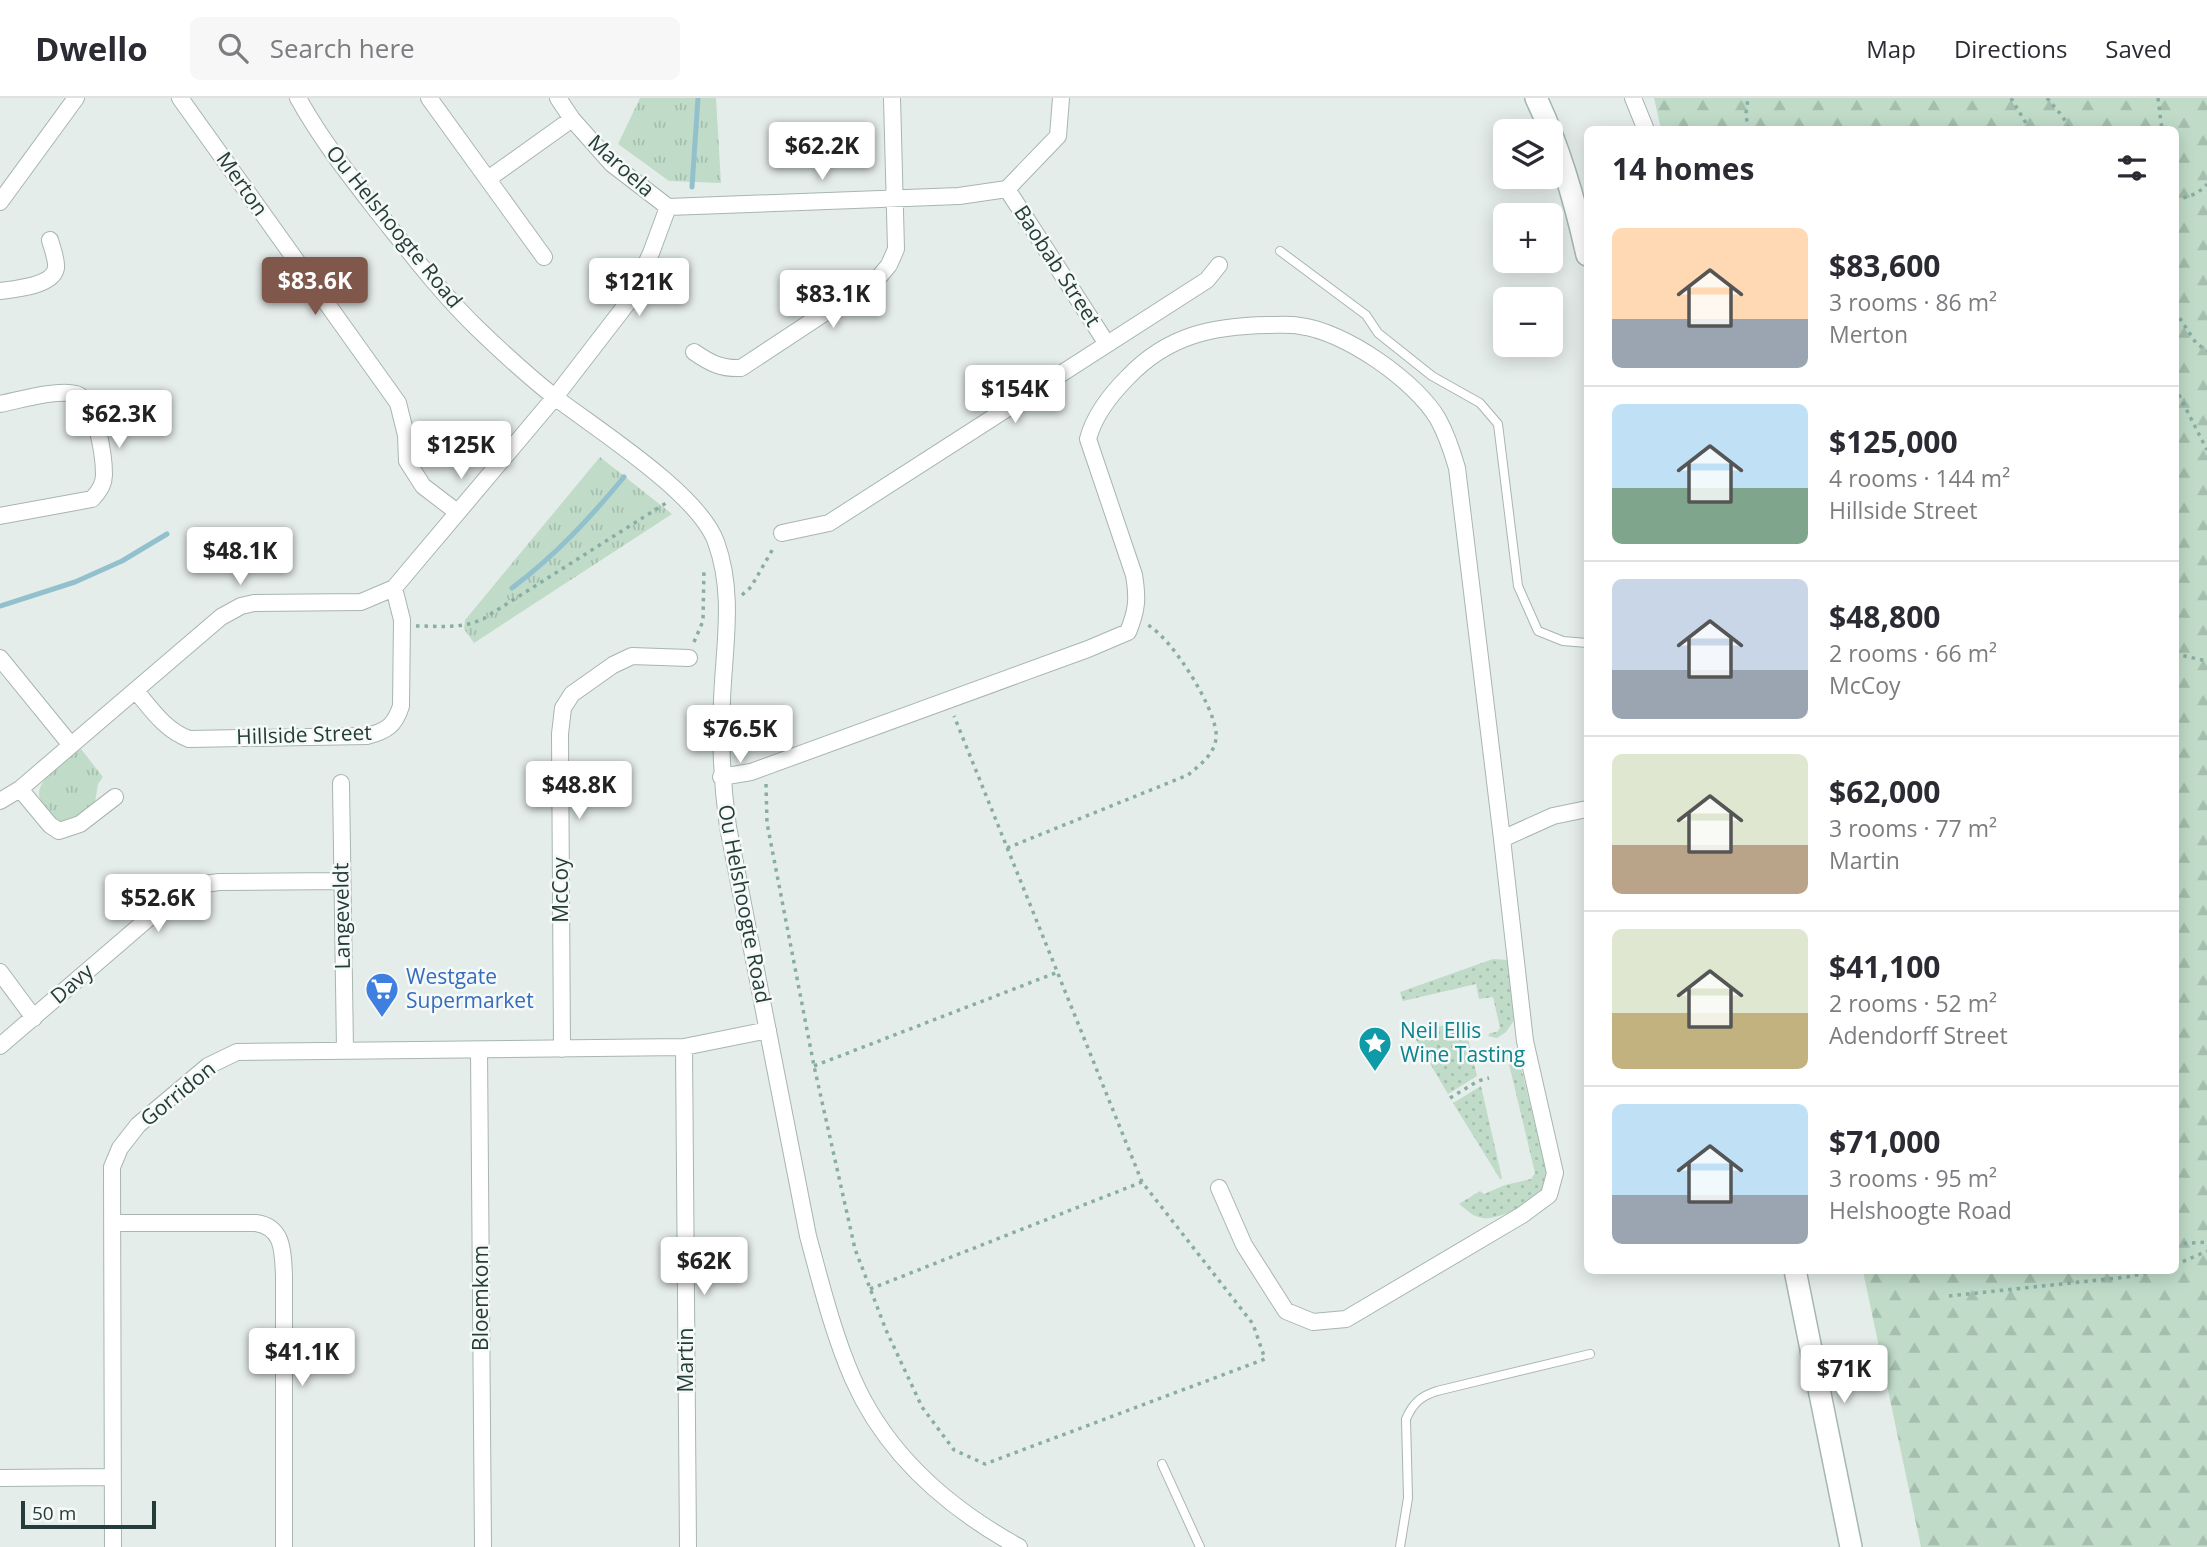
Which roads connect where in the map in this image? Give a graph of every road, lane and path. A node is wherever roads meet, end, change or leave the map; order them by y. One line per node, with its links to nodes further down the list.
1 (76, 98): 25 (street)
2 (180, 98): 42 (street, Merton)
3 (298, 98): 38 (street, Ou Helshoogte Road)
4 (429, 98): 20 (street)
5 (558, 98): 14 (street, Maroela)
6 (892, 98): 23 (street)
7 (1061, 98): 22 (street)
8 (1536, 98): 28 (main road)
9 (1633, 98): 15 (street)
10 (1748, 98): 16 (path)
11 (2011, 98): 17 (path)
12 (2047, 98): 18 (path)
13 (2158, 98): 19 (path)
14 (572, 119): 20 (street); 26 (street, Maroela)
15 (1644, 126)
16 (1748, 126)
17 (2028, 126)
18 (2068, 126)
19 (2162, 126)
20 (488, 179): 30 (street)
21 (2207, 184): 24 (path)
22 (1007, 189): 23 (street, Maroela); 34 (street, Baobab Street)
23 (895, 197): 26 (street, Maroela); 36 (street)
24 (2179, 199)
25 (0, 202)
26 (668, 207): 38 (street)
27 (50, 240): 32 (street)
28 (1584, 241)
29 (1280, 251): 50 (lane)
30 (544, 257)
31 (1219, 265): 34 (street, Baobab Street)
32 (0, 291)
33 (2179, 317): 35 (path)
34 (1107, 344): 44 (street, Baobab Street)
35 (2207, 351)
36 (694, 352)
37 (2179, 395): 40 (path)
38 (555, 397): 42 (street); 59 (street, Ou Helshoogte Road)
39 (0, 404): 43 (street)
40 (2207, 450)
41 (666, 503): 49 (path)
42 (457, 512): 46 (street)
43 (0, 516)
44 (782, 533): 47 (path)
45 (705, 561): 53 (path)
46 (394, 588): 49 (street, Hillside Street); 55 (street)
47 (738, 600)
48 (1135, 617): 56 (street); 65 (street); 66 (path)
49 (402, 627): 55 (street, Hillside Street)
50 (1584, 643)
51 (2179, 655): 54 (path)
52 (0, 658): 57 (street)
53 (689, 658): 74 (street, McCoy)
54 (2207, 661)
55 (136, 691): 57 (street)
56 (948, 700): 58 (street); 66 (path)
57 (70, 744): 61 (street)
58 (775, 763): 59 (street); 77 (path)
59 (721, 777): 71 (street, Ou Helshoogte Road)
60 (341, 783): 67 (street, Langeveldt)
61 (20, 789): 62 (street); 63 (street)
62 (116, 797)
63 (0, 801)
64 (1584, 810): 65 (street)
65 (1502, 839): 81 (street)
66 (1007, 848): 69 (path)
67 (341, 881): 70 (street, Davy); 75 (street, Langeveldt)
68 (0, 972): 70 (street)
69 (1058, 972): 77 (path); 80 (path)
70 (34, 1018): 72 (street, Davy)
71 (768, 1030): 73 (street, Gorridon); 99 (street, Ou Helshoogte Road)
72 (0, 1046)
73 (684, 1047): 74 (street, Gorridon); 98 (street, Martin)
74 (562, 1049): 76 (street, Gorridon)
75 (345, 1050): 76 (street, Gorridon); 82 (street, Gorridon)
76 (479, 1050): 97 (street, Bloemkom)
77 (814, 1066): 89 (path)
78 (1489, 1078): 79 (path)
79 (1450, 1098)
80 (1142, 1182): 89 (path); 89 (path)
81 (1219, 1188)
82 (113, 1223): 93 (street, Gorridon); 96 (street)
83 (2207, 1242): 84 (path)
84 (2179, 1244)
85 (2207, 1251): 86 (path)
86 (2179, 1263)
87 (1796, 1274): 102 (main road)
88 (2140, 1274): 90 (path)
89 (870, 1289)
90 (1949, 1296)
91 (1590, 1354): 101 (lane)
92 (1162, 1464): 100 (lane)
93 (112, 1477): 94 (street); 95 (street, Gorridon)
94 (0, 1478)
95 (113, 1547)
96 (284, 1547)
97 (483, 1547)
98 (688, 1547)
99 (1019, 1547)
100 (1200, 1547)
101 (1400, 1547)
102 (1851, 1547)

